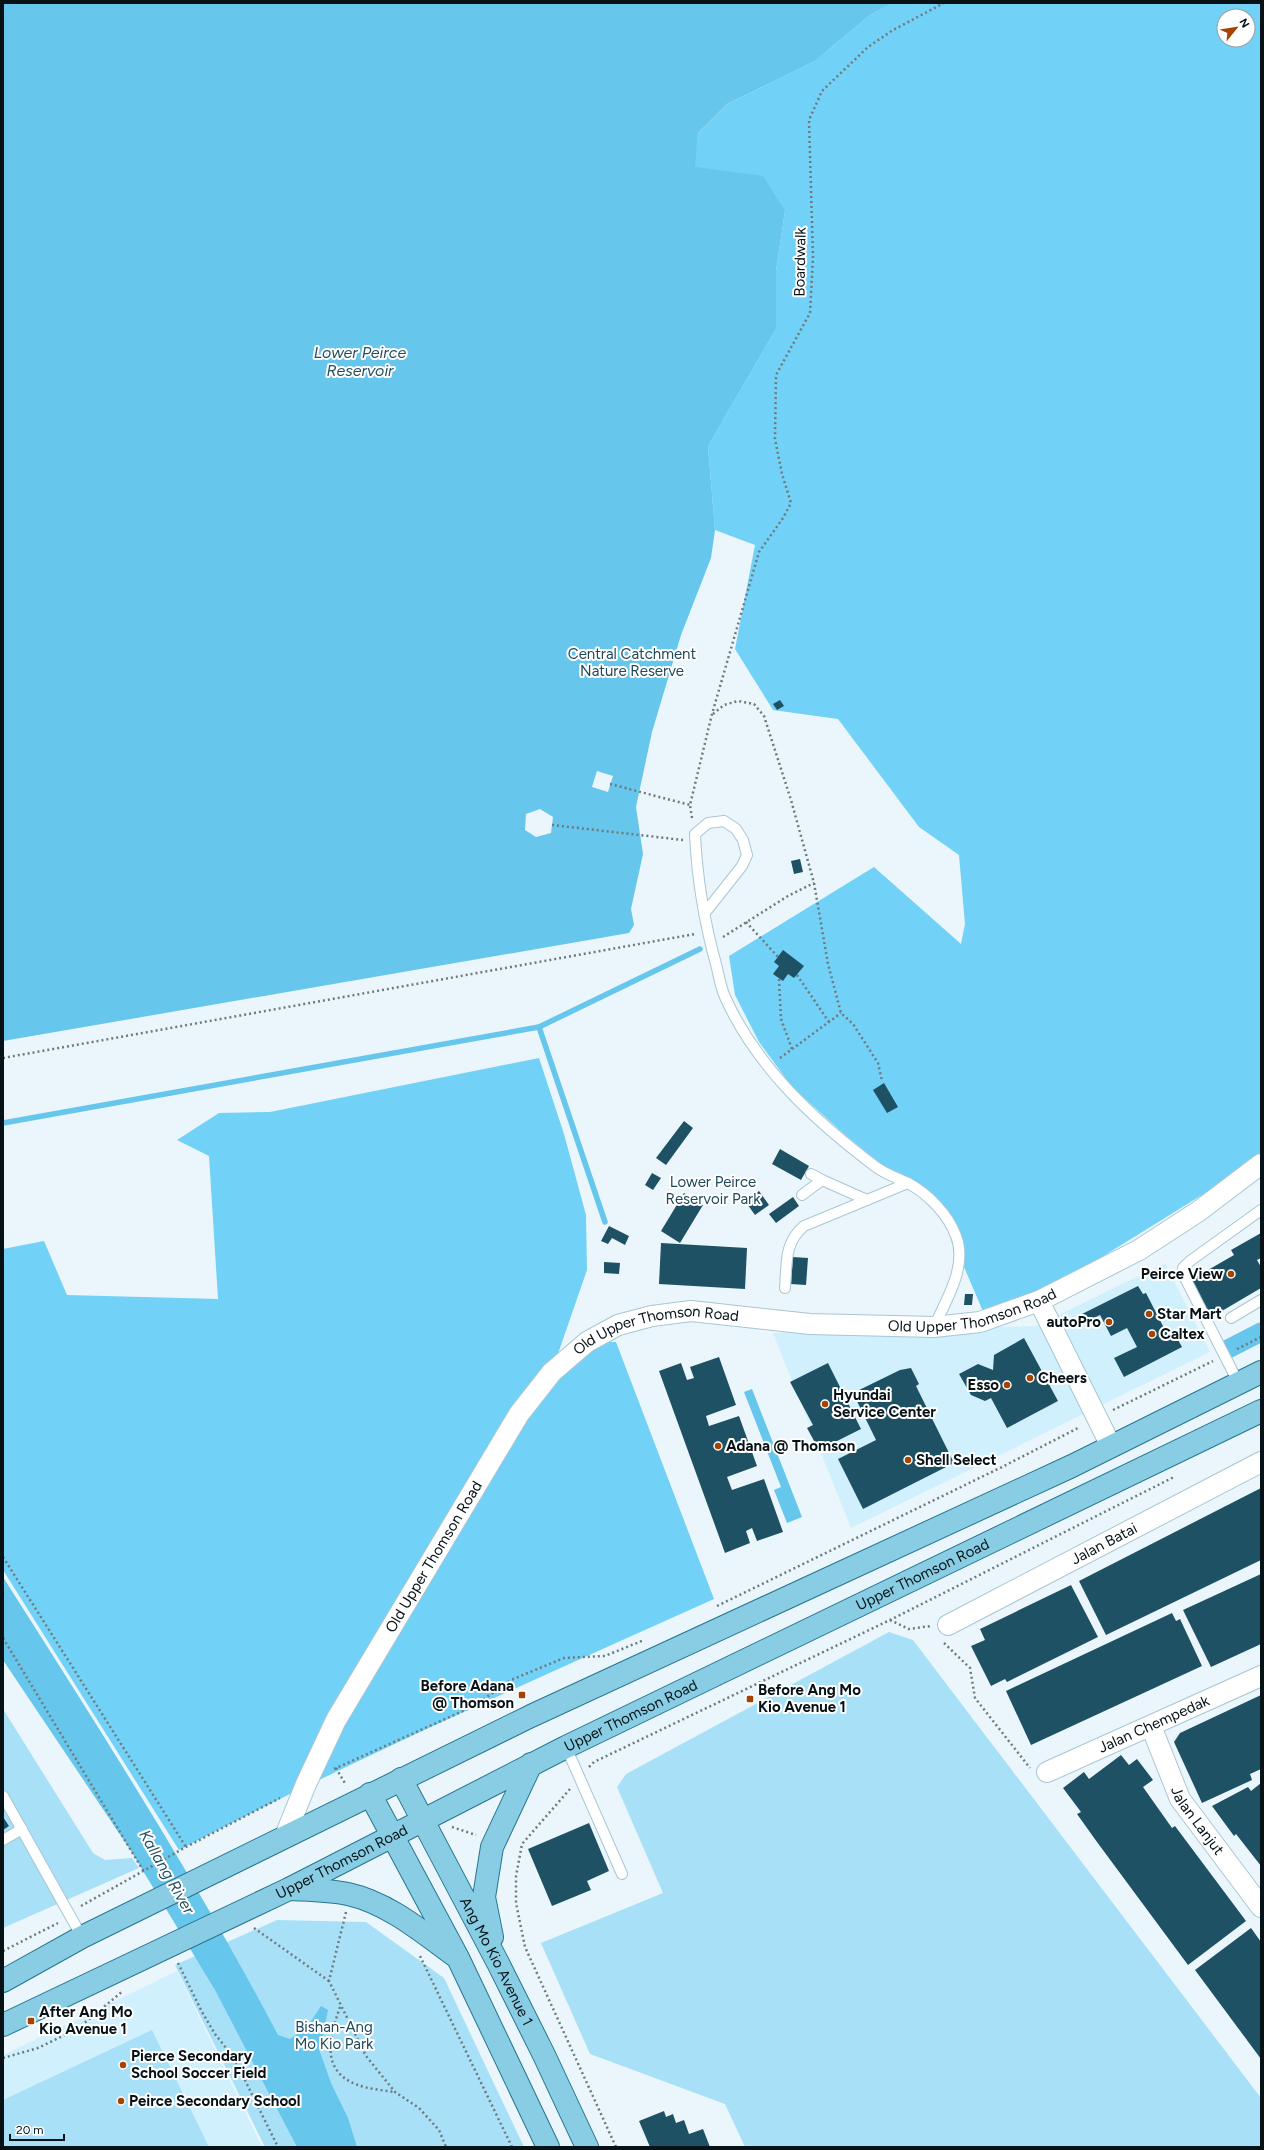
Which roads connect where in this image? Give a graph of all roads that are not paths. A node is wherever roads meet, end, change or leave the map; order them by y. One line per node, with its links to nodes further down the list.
1 (704, 914): 1 (lane); 5 (lane)
2 (1261, 1164): 11 (street, Old Upper Thomson Road)
3 (811, 1174): 4 (lane)
4 (822, 1180): 6 (lane); 7 (lane)
5 (908, 1183): 7 (lane); 13 (lane)
6 (802, 1195)
7 (867, 1200): 9 (lane)
8 (1261, 1210): 15 (lane)
9 (785, 1288)
10 (1261, 1300): 12 (lane)
11 (1039, 1301): 13 (street, Old Upper Thomson Road); 17 (street)
12 (1231, 1318)
13 (934, 1327): 30 (street, Old Upper Thomson Road)
14 (1261, 1372): 15 (main road)
15 (1239, 1384): 17 (main road)
16 (1261, 1411): 22 (main road, Upper Thomson Road)
17 (1112, 1446): 25 (main road)
18 (1261, 1462): 19 (street, Jalan Batai)
19 (941, 1633)
20 (1261, 1676): 21 (street, Jalan Chempedak)
21 (1151, 1726): 24 (street, Jalan Chempedak); 35 (street, Jalan Lanjut)
22 (566, 1747): 23 (main road, Upper Thomson Road); 33 (lane)
23 (531, 1764): 28 (main road, Upper Thomson Road); 38 (main road)
24 (1047, 1772)
25 (401, 1779): 26 (main road); 28 (main road, Ang Mo Kio Avenue 1)
26 (370, 1794): 30 (main road); 31 (main road)
27 (3, 1796): 29 (lane)
28 (423, 1820): 31 (main road, Upper Thomson Road); 38 (main road, Ang Mo Kio Avenue 1)
29 (22, 1830): 32 (lane); 36 (lane)
30 (285, 1836): 36 (main road)
31 (392, 1836): 34 (main road, Upper Thomson Road); 37 (main road)
32 (3, 1840)
33 (622, 1874)
34 (289, 1889): 37 (main road); 40 (main road, Upper Thomson Road)
35 (1261, 1907)
36 (82, 1937): 39 (main road)
37 (458, 1958): 41 (main road)
38 (498, 1963): 42 (main road, Ang Mo Kio Avenue 1)
39 (3, 1980)
40 (3, 2025)
41 (548, 2147)
42 (586, 2147)

